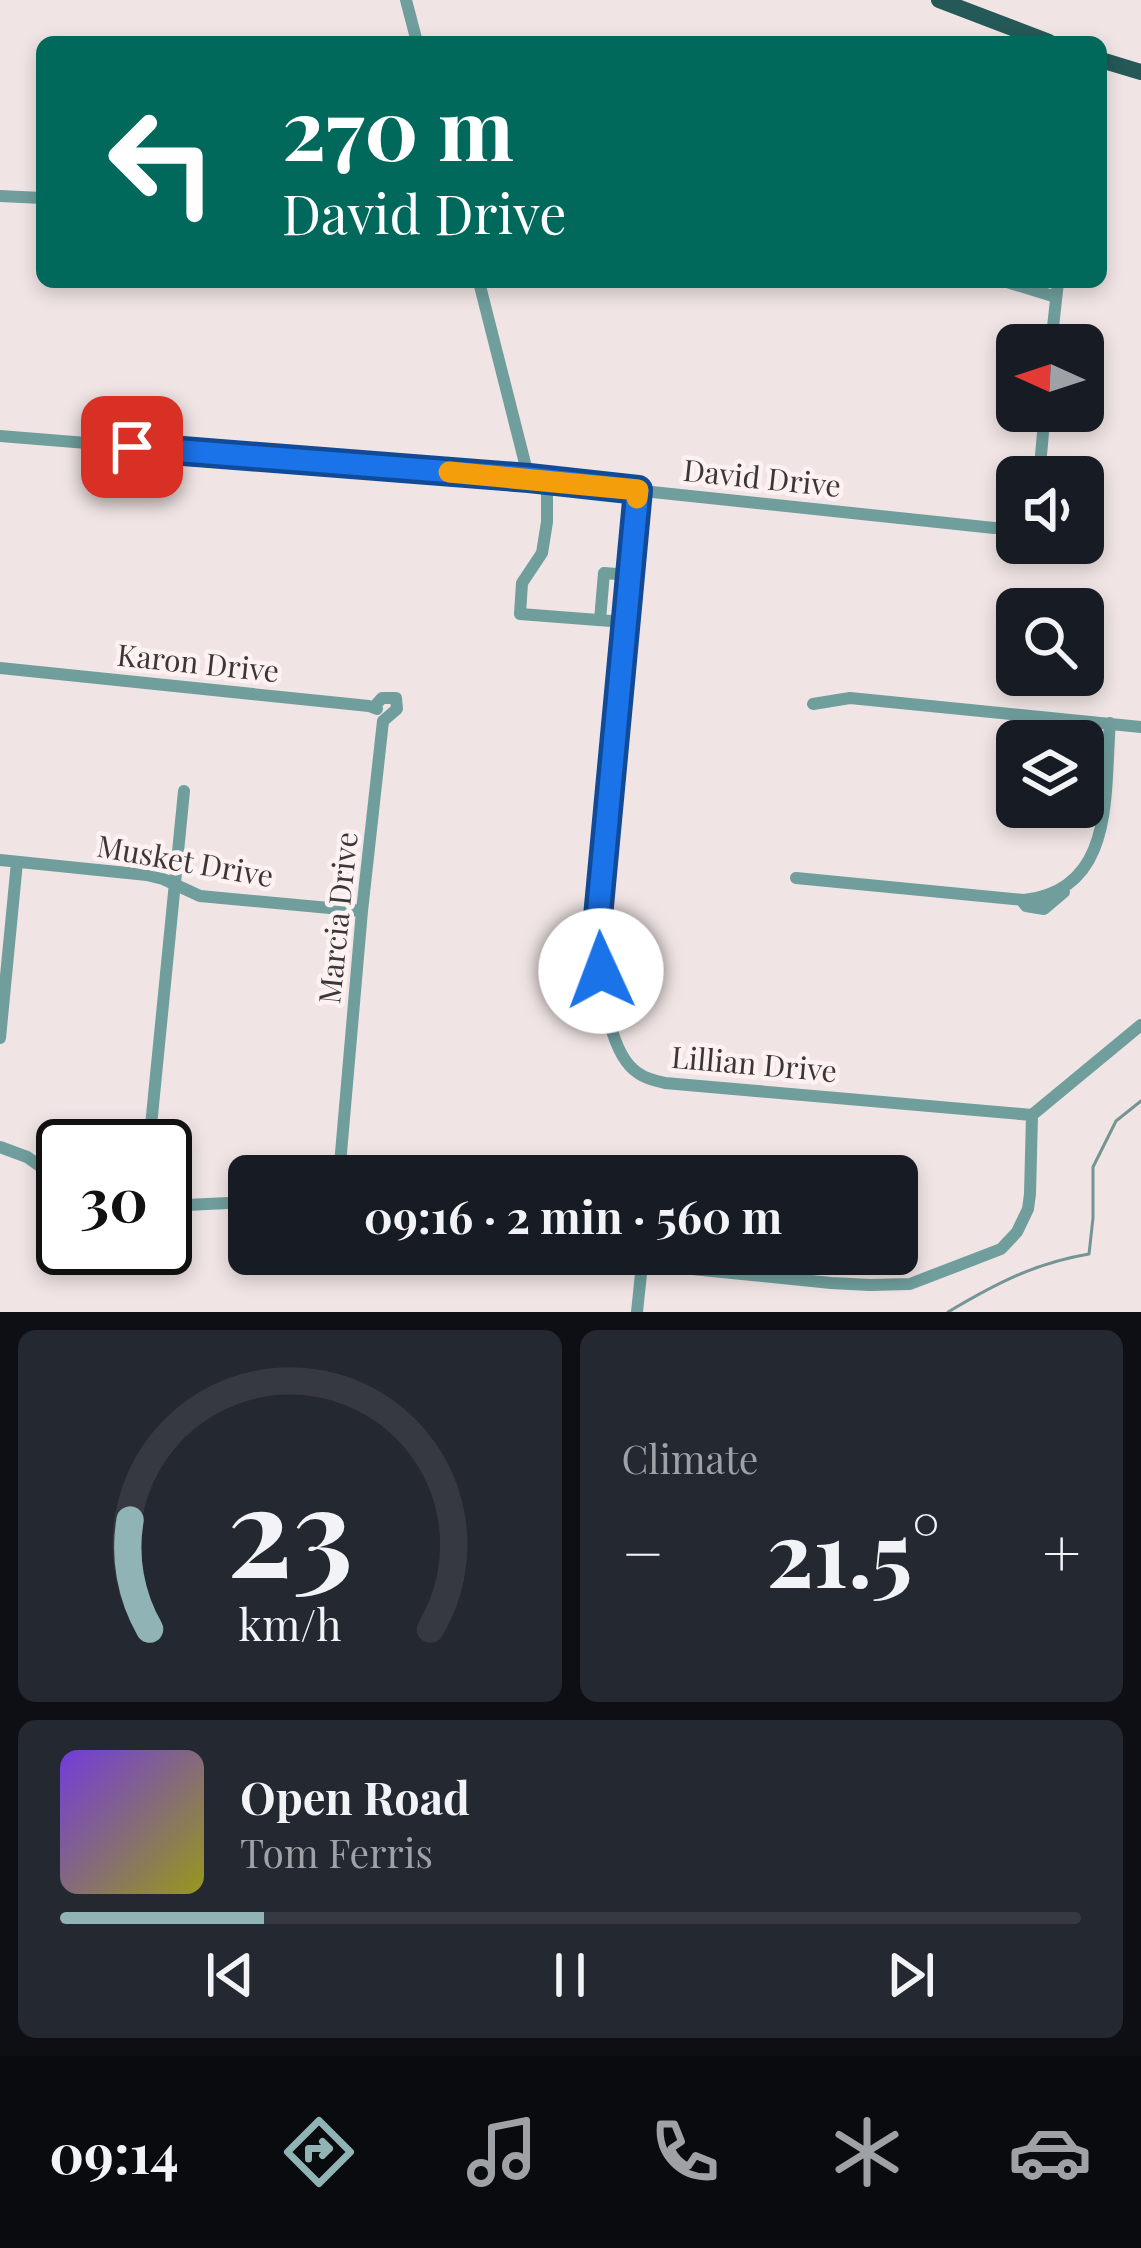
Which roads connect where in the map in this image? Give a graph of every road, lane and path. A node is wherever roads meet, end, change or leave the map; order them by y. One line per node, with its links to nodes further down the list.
1 (406, 0): 3 (street)
2 (939, 0): 4 (main road)
3 (415, 36)
4 (1033, 36)
5 (1107, 62): 6 (main road)
6 (1141, 72)
7 (0, 196): 8 (street)
8 (36, 198)
9 (481, 288): 13 (street)
10 (1057, 289): 11 (street)
11 (1054, 324)
12 (0, 436): 13 (street, David Drive)
13 (529, 478): 14 (street, David Drive)
14 (547, 480): 15 (street, David Drive); 18 (street)
15 (638, 490): 16 (street, David Drive); 17 (street, Lillian Drive)
16 (996, 527)
17 (629, 574): 18 (street); 19 (street, Lillian Drive)
18 (601, 620): 19 (street)
19 (624, 622): 34 (street, Lillian Drive)
20 (0, 668): 22 (street, Karon Drive)
21 (813, 704): 24 (street)
22 (374, 707): 23 (street); 23 (street)
23 (383, 721): 31 (street, Marcia Drive)
24 (1110, 723): 25 (street); 29 (street)
25 (1141, 727)
26 (184, 791): 30 (street)
27 (0, 860): 28 (street, Musket Drive)
28 (17, 862): 30 (street, Musket Drive); 33 (street)
29 (796, 878)
30 (175, 885): 31 (street, Musket Drive); 35 (street)
31 (362, 911): 37 (street, Marcia Drive)
32 (1141, 1025): 34 (street)
33 (0, 1038)
34 (1032, 1114): 42 (street)
35 (152, 1119)
36 (0, 1147): 38 (street)
37 (341, 1155)
38 (36, 1163)
39 (228, 1203): 40 (street)
40 (192, 1205)
41 (641, 1275): 43 (street)
42 (761, 1275)
43 (637, 1312)

